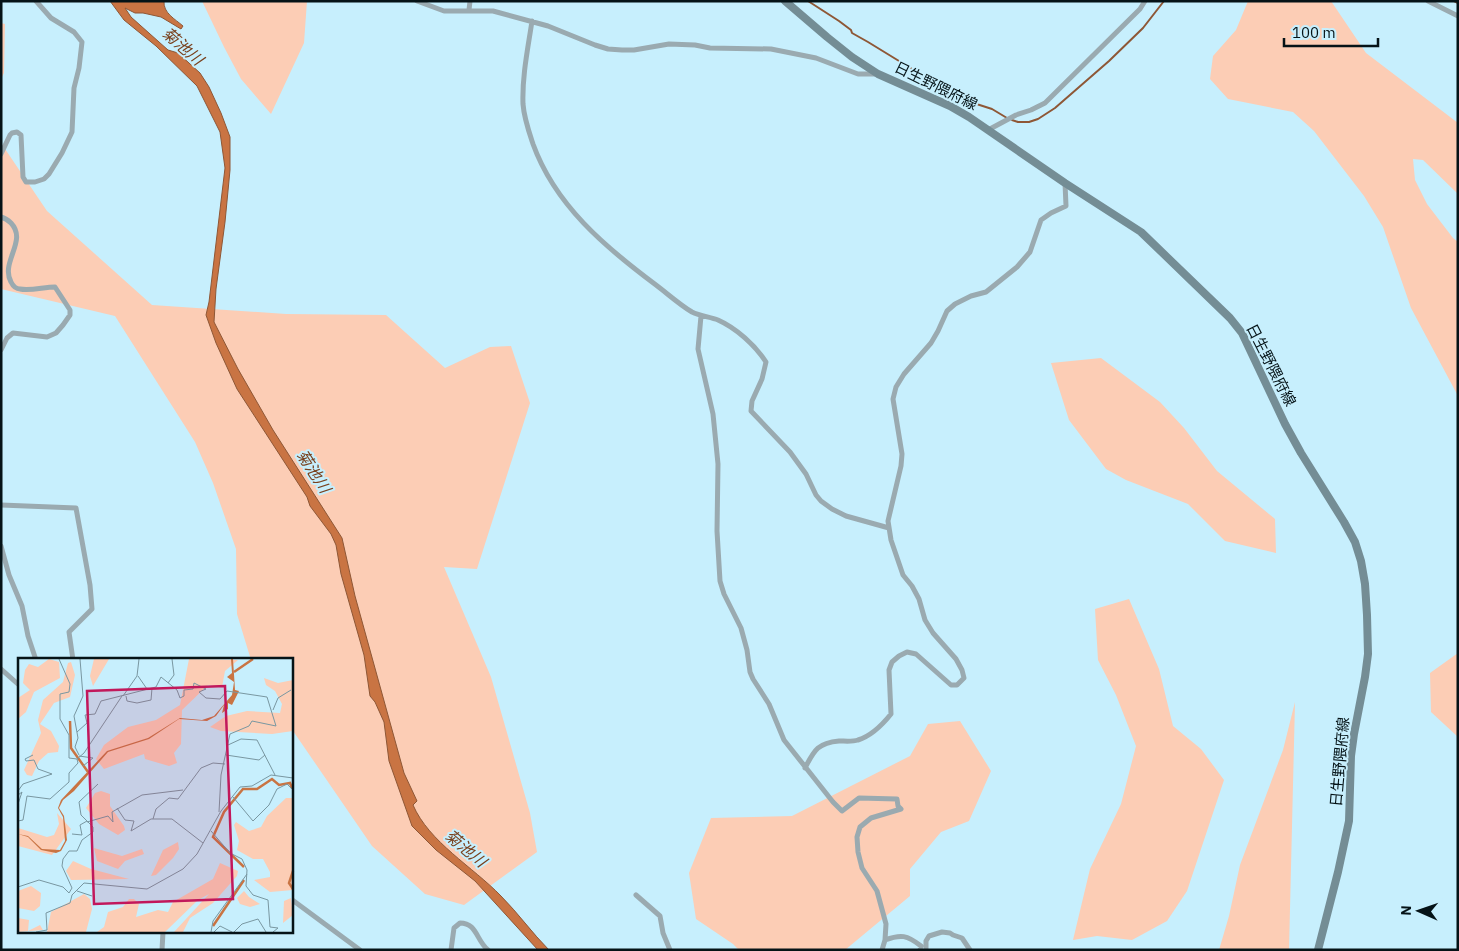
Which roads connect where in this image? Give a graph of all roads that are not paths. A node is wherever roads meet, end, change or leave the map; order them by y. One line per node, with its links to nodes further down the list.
1 (36, 1): 12 (street)
2 (416, 1): 7 (street)
3 (470, 1): 7 (street)
4 (786, 1): 10 (main road, 日生野隈府線)
5 (1145, 1): 11 (street)
6 (1428, 1): 8 (street)
7 (469, 10): 9 (street)
8 (1458, 16)
9 (532, 21): 10 (street); 15 (street)
10 (878, 74): 11 (main road, 日生野隈府線)
11 (988, 130): 13 (main road, 日生野隈府線)
12 (1, 154)
13 (1065, 183): 18 (street); 38 (main road, 日生野隈府線)
14 (1, 217): 16 (street)
15 (701, 316): 18 (street); 24 (street)
16 (1, 350)
17 (1, 505): 21 (street)
18 (889, 528): 24 (street)
19 (1, 546): 20 (street)
20 (35, 658)
21 (73, 658)
22 (1, 669): 23 (street)
23 (18, 684)
24 (805, 768): 28 (street)
25 (636, 895): 33 (street)
26 (292, 901): 30 (street)
27 (162, 934): 29 (street)
28 (885, 940): 34 (street); 35 (street)
29 (162, 950)
30 (360, 950)
31 (451, 950): 32 (street)
32 (488, 950)
33 (670, 950)
34 (882, 950)
35 (920, 950)
36 (926, 950): 37 (street)
37 (970, 950)
38 (1318, 950)

